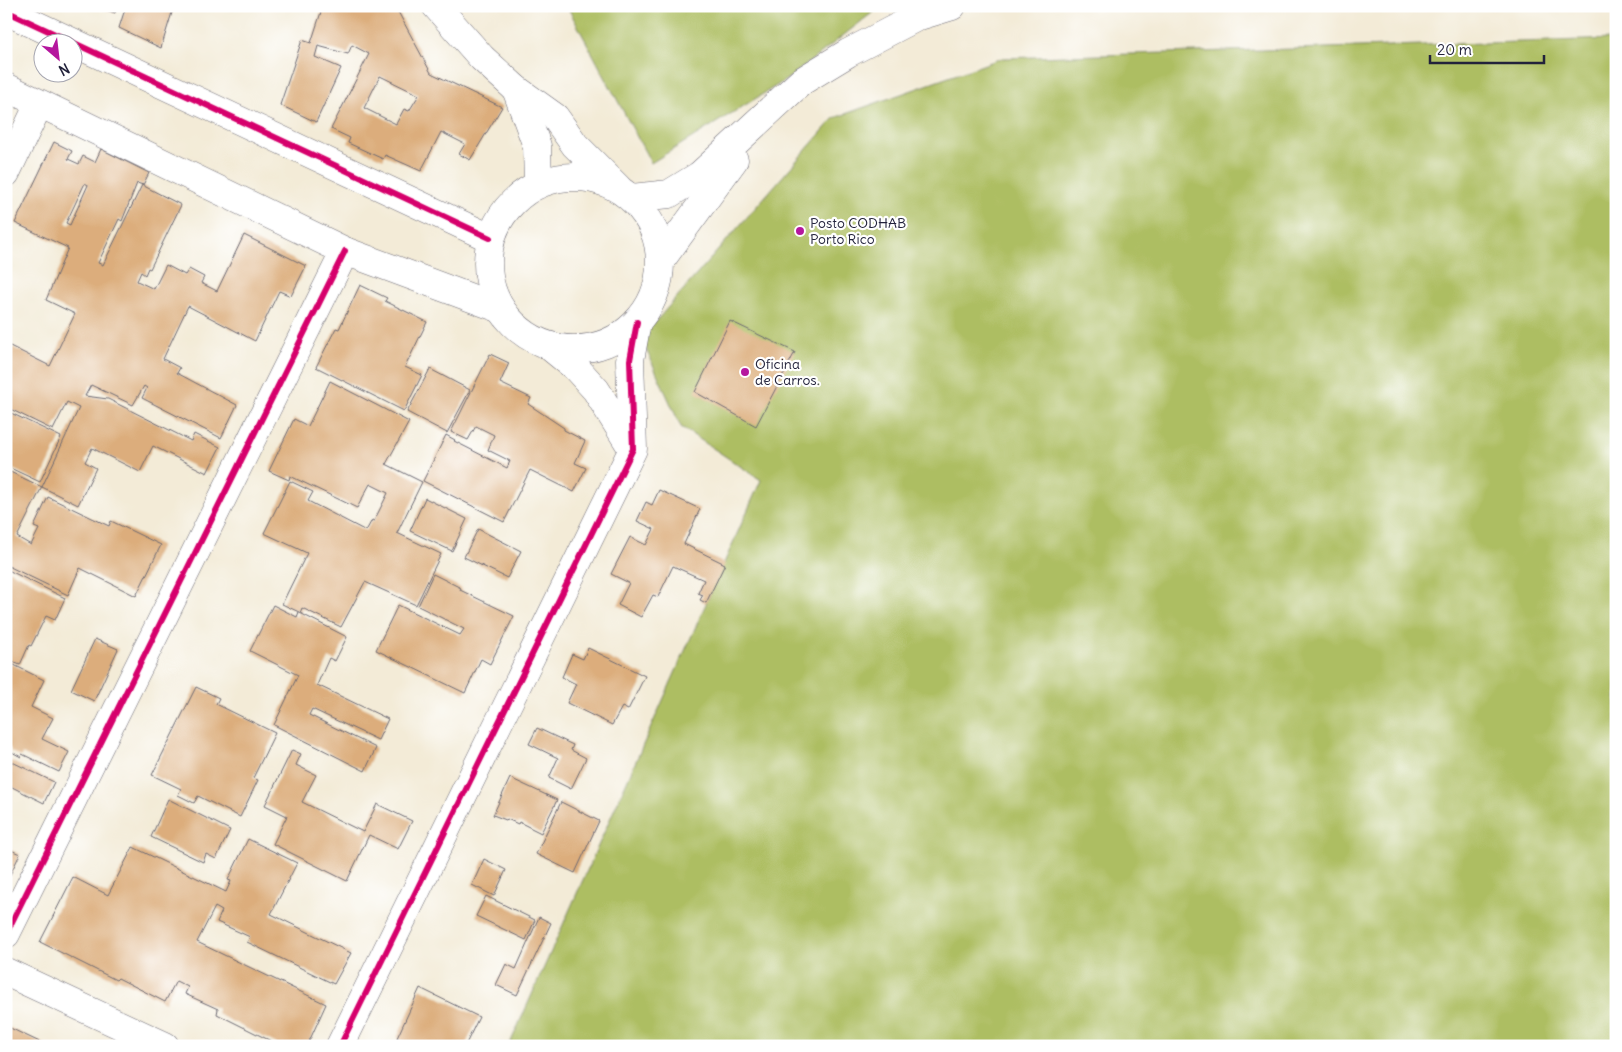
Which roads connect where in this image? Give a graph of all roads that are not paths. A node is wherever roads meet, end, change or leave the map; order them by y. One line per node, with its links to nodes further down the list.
1 (436, 6): 5 (street)
2 (952, 6): 7 (street)
3 (6, 11): 11 (street)
4 (6, 87): 6 (street)
5 (516, 90): 9 (street); 10 (street)
6 (39, 104): 8 (street); 12 (street)
7 (766, 116): 10 (street); 13 (street)
8 (6, 173)
9 (538, 184): 10 (street); 11 (street)
10 (625, 193): 13 (street)
11 (490, 238): 14 (street)
12 (345, 251): 14 (street); 18 (street)
13 (661, 260): 15 (street)
14 (500, 310): 16 (street)
15 (637, 322): 16 (street); 17 (street)
16 (549, 346): 17 (street)
17 (633, 449): 21 (street)
18 (6, 934)
19 (6, 972): 20 (street)
20 (165, 1046)
21 (340, 1046)

